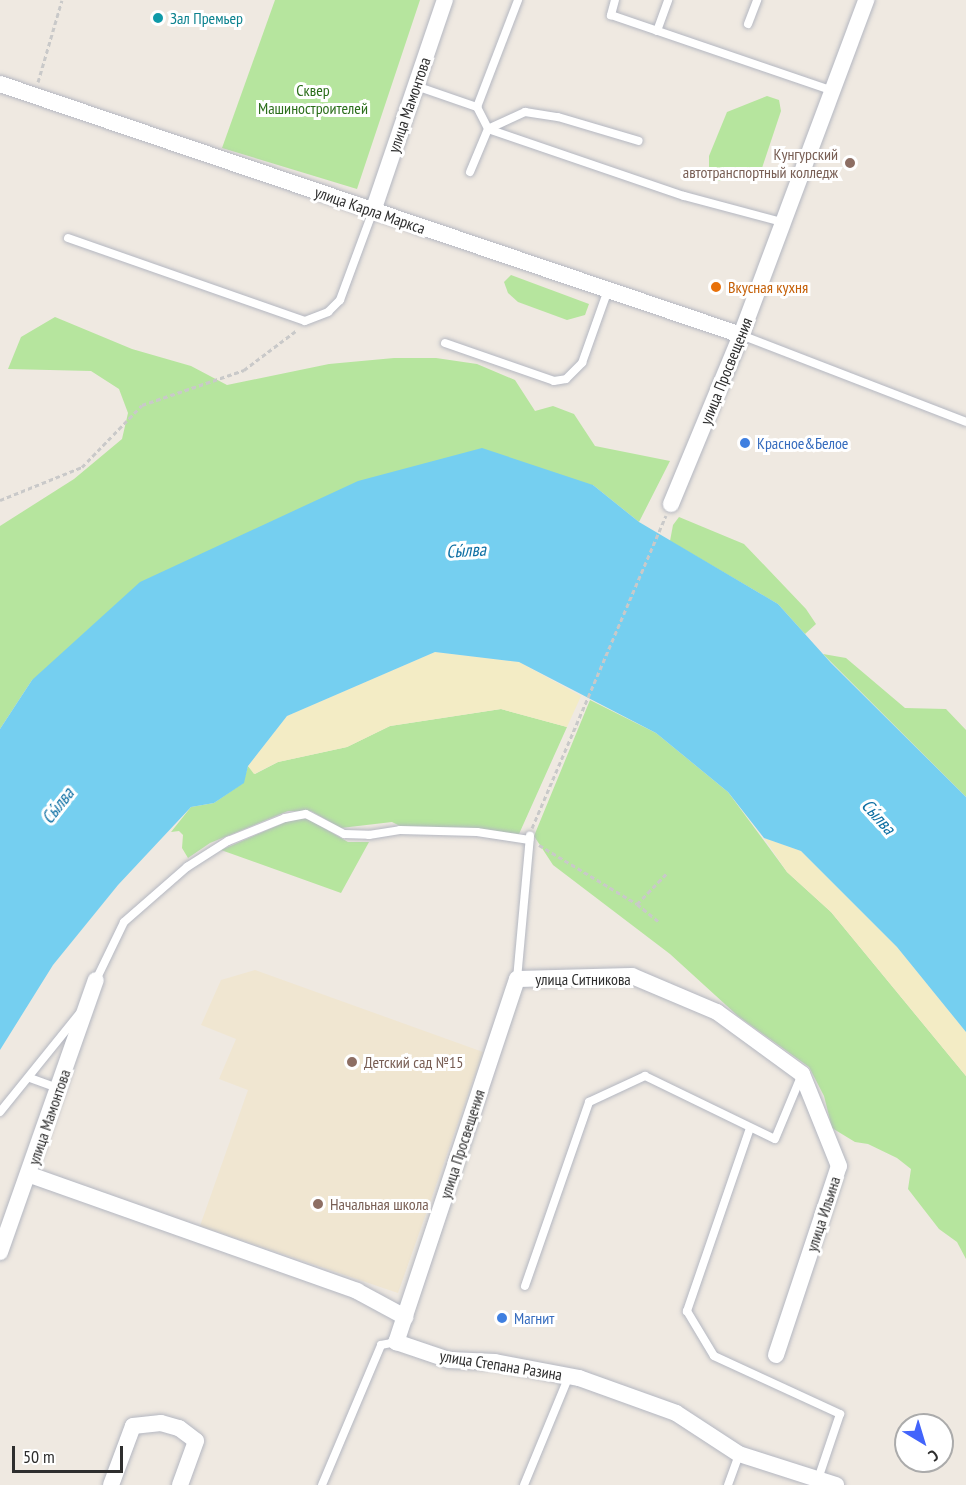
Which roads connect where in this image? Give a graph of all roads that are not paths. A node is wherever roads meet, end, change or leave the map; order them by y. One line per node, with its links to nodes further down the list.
1 (445, 0): 10 (street, улица Мамонтова)
2 (518, 0): 12 (lane)
3 (615, 0): 8 (lane)
4 (668, 0): 8 (lane)
5 (757, 0): 7 (lane)
6 (866, 0): 11 (street, улица Просвещения)
7 (748, 24)
8 (657, 31): 11 (lane)
9 (0, 84): 16 (street, улица Карла Маркса)
10 (416, 86): 12 (lane); 16 (street, улица Мамонтова)
11 (830, 90): 17 (street, улица Просвещения)
12 (477, 107): 13 (lane)
13 (488, 129): 14 (lane); 15 (lane); 17 (lane)
14 (639, 141)
15 (470, 172)
16 (373, 211): 18 (lane); 19 (street, улица Карла Маркса)
17 (782, 222): 20 (street, улица Просвещения)
18 (68, 238)
19 (608, 290): 20 (street, улица Карла Маркса); 21 (lane)
20 (741, 335): 22 (lane); 23 (street, улица Просвещения)
21 (445, 343)
22 (966, 422)
23 (669, 508)
24 (517, 979): 25 (lane); 27 (street, улица Ситникова); 35 (street, улица Просвещения)
25 (96, 980): 26 (street, улица Мамонтова)
26 (88, 1002): 28 (lane); 29 (street, улица Мамонтова)
27 (802, 1074): 31 (lane); 37 (street, улица Ильина)
28 (30, 1078): 29 (lane); 30 (lane)
29 (59, 1089): 32 (street, улица Мамонтова)
30 (0, 1112)
31 (750, 1128): 34 (lane); 40 (lane)
32 (30, 1175): 33 (street, улица Мамонтова); 35 (street)
33 (0, 1252)
34 (525, 1286)
35 (405, 1317): 36 (street, улица Просвещения)
36 (396, 1342): 38 (street, улица Степана Разина); 43 (lane)
37 (776, 1355)
38 (569, 1376): 39 (street, улица Степана Разина); 44 (lane)
39 (739, 1454): 40 (street, улица Степана Разина); 45 (lane)
40 (818, 1479): 46 (street, улица Степана Разина)
41 (111, 1485): 42 (street)
42 (180, 1485)
43 (322, 1485)
44 (524, 1485)
45 (728, 1485)
46 (836, 1485)

